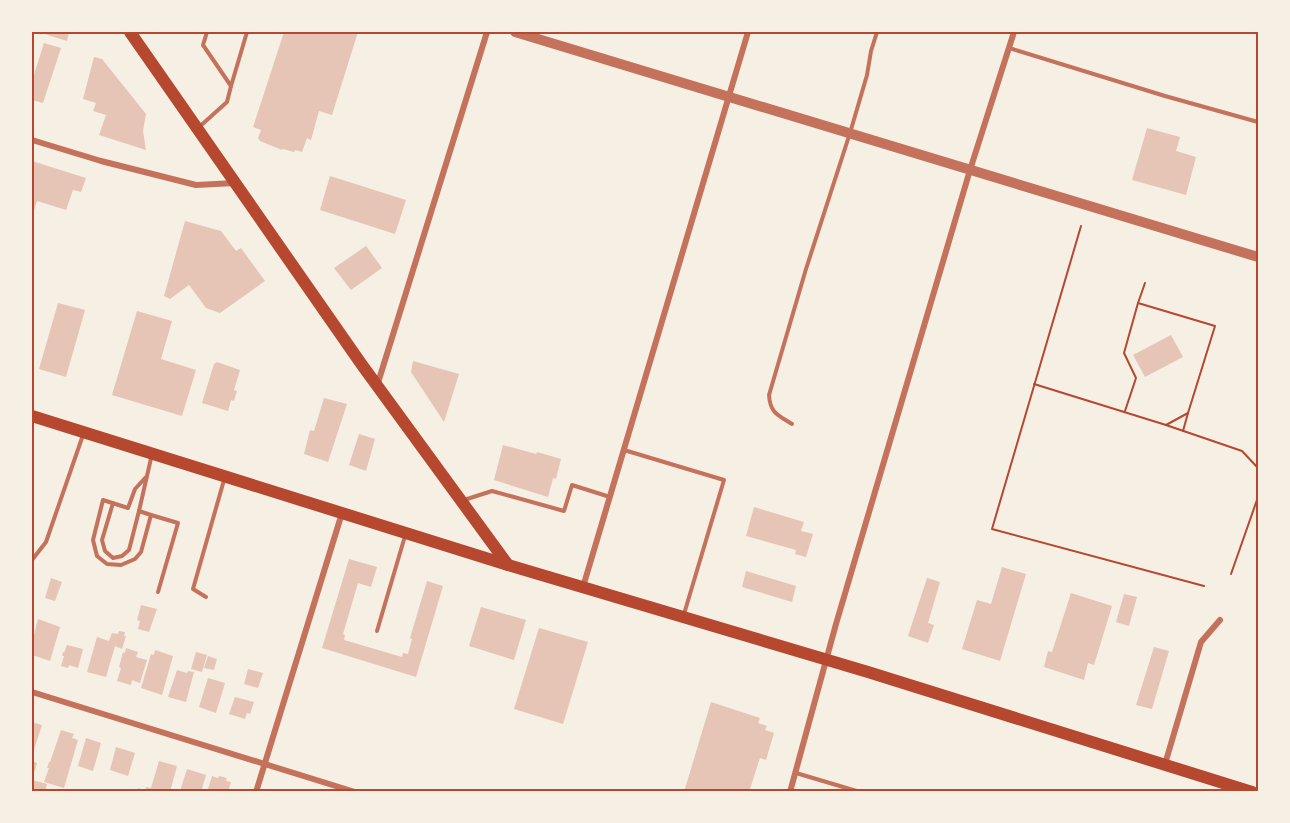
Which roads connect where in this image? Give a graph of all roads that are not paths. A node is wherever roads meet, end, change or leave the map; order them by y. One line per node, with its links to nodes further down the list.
1 (130, 32): 13 (main road)
2 (207, 32): 10 (lane)
3 (247, 32): 10 (lane)
4 (487, 32): 19 (street)
5 (515, 32): 11 (street)
6 (748, 32): 11 (street)
7 (877, 32): 14 (lane)
8 (1014, 32): 9 (street)
9 (1009, 48): 12 (lane); 16 (street)
10 (231, 86): 13 (lane)
11 (729, 96): 14 (street); 23 (street)
12 (1258, 122)
13 (197, 128): 17 (main road)
14 (850, 133): 16 (street); 21 (lane)
15 (32, 140): 17 (street)
16 (970, 170): 18 (street); 42 (street)
17 (236, 183): 19 (main road)
18 (1258, 257)
19 (377, 386): 28 (main road)
20 (32, 416): 22 (main road)
21 (792, 424)
22 (84, 432): 24 (main road); 34 (lane)
23 (624, 450): 27 (street); 39 (lane)
24 (152, 454): 25 (main road); 26 (lane)
25 (225, 476): 31 (main road); 38 (lane)
26 (146, 477): 29 (lane); 30 (lane)
27 (610, 497): 28 (lane); 36 (street)
28 (462, 501): 35 (main road)
29 (113, 503): 30 (lane); 32 (lane)
30 (139, 511): 32 (lane)
31 (342, 513): 33 (main road); 44 (street)
32 (151, 515): 37 (lane)
33 (406, 533): 35 (main road); 41 (lane)
34 (32, 560)
35 (508, 565): 36 (main road)
36 (583, 587): 39 (main road)
37 (158, 592)
38 (206, 597)
39 (683, 617): 42 (main road)
40 (1220, 620): 45 (street)
41 (377, 631)
42 (826, 659): 45 (main road); 46 (street)
43 (32, 692): 44 (street)
44 (265, 763): 47 (street); 48 (street)
45 (1165, 764): 51 (main road)
46 (796, 773): 49 (street); 50 (lane)
47 (256, 792)
48 (355, 792)
49 (790, 792)
50 (860, 792)
51 (1252, 792)

